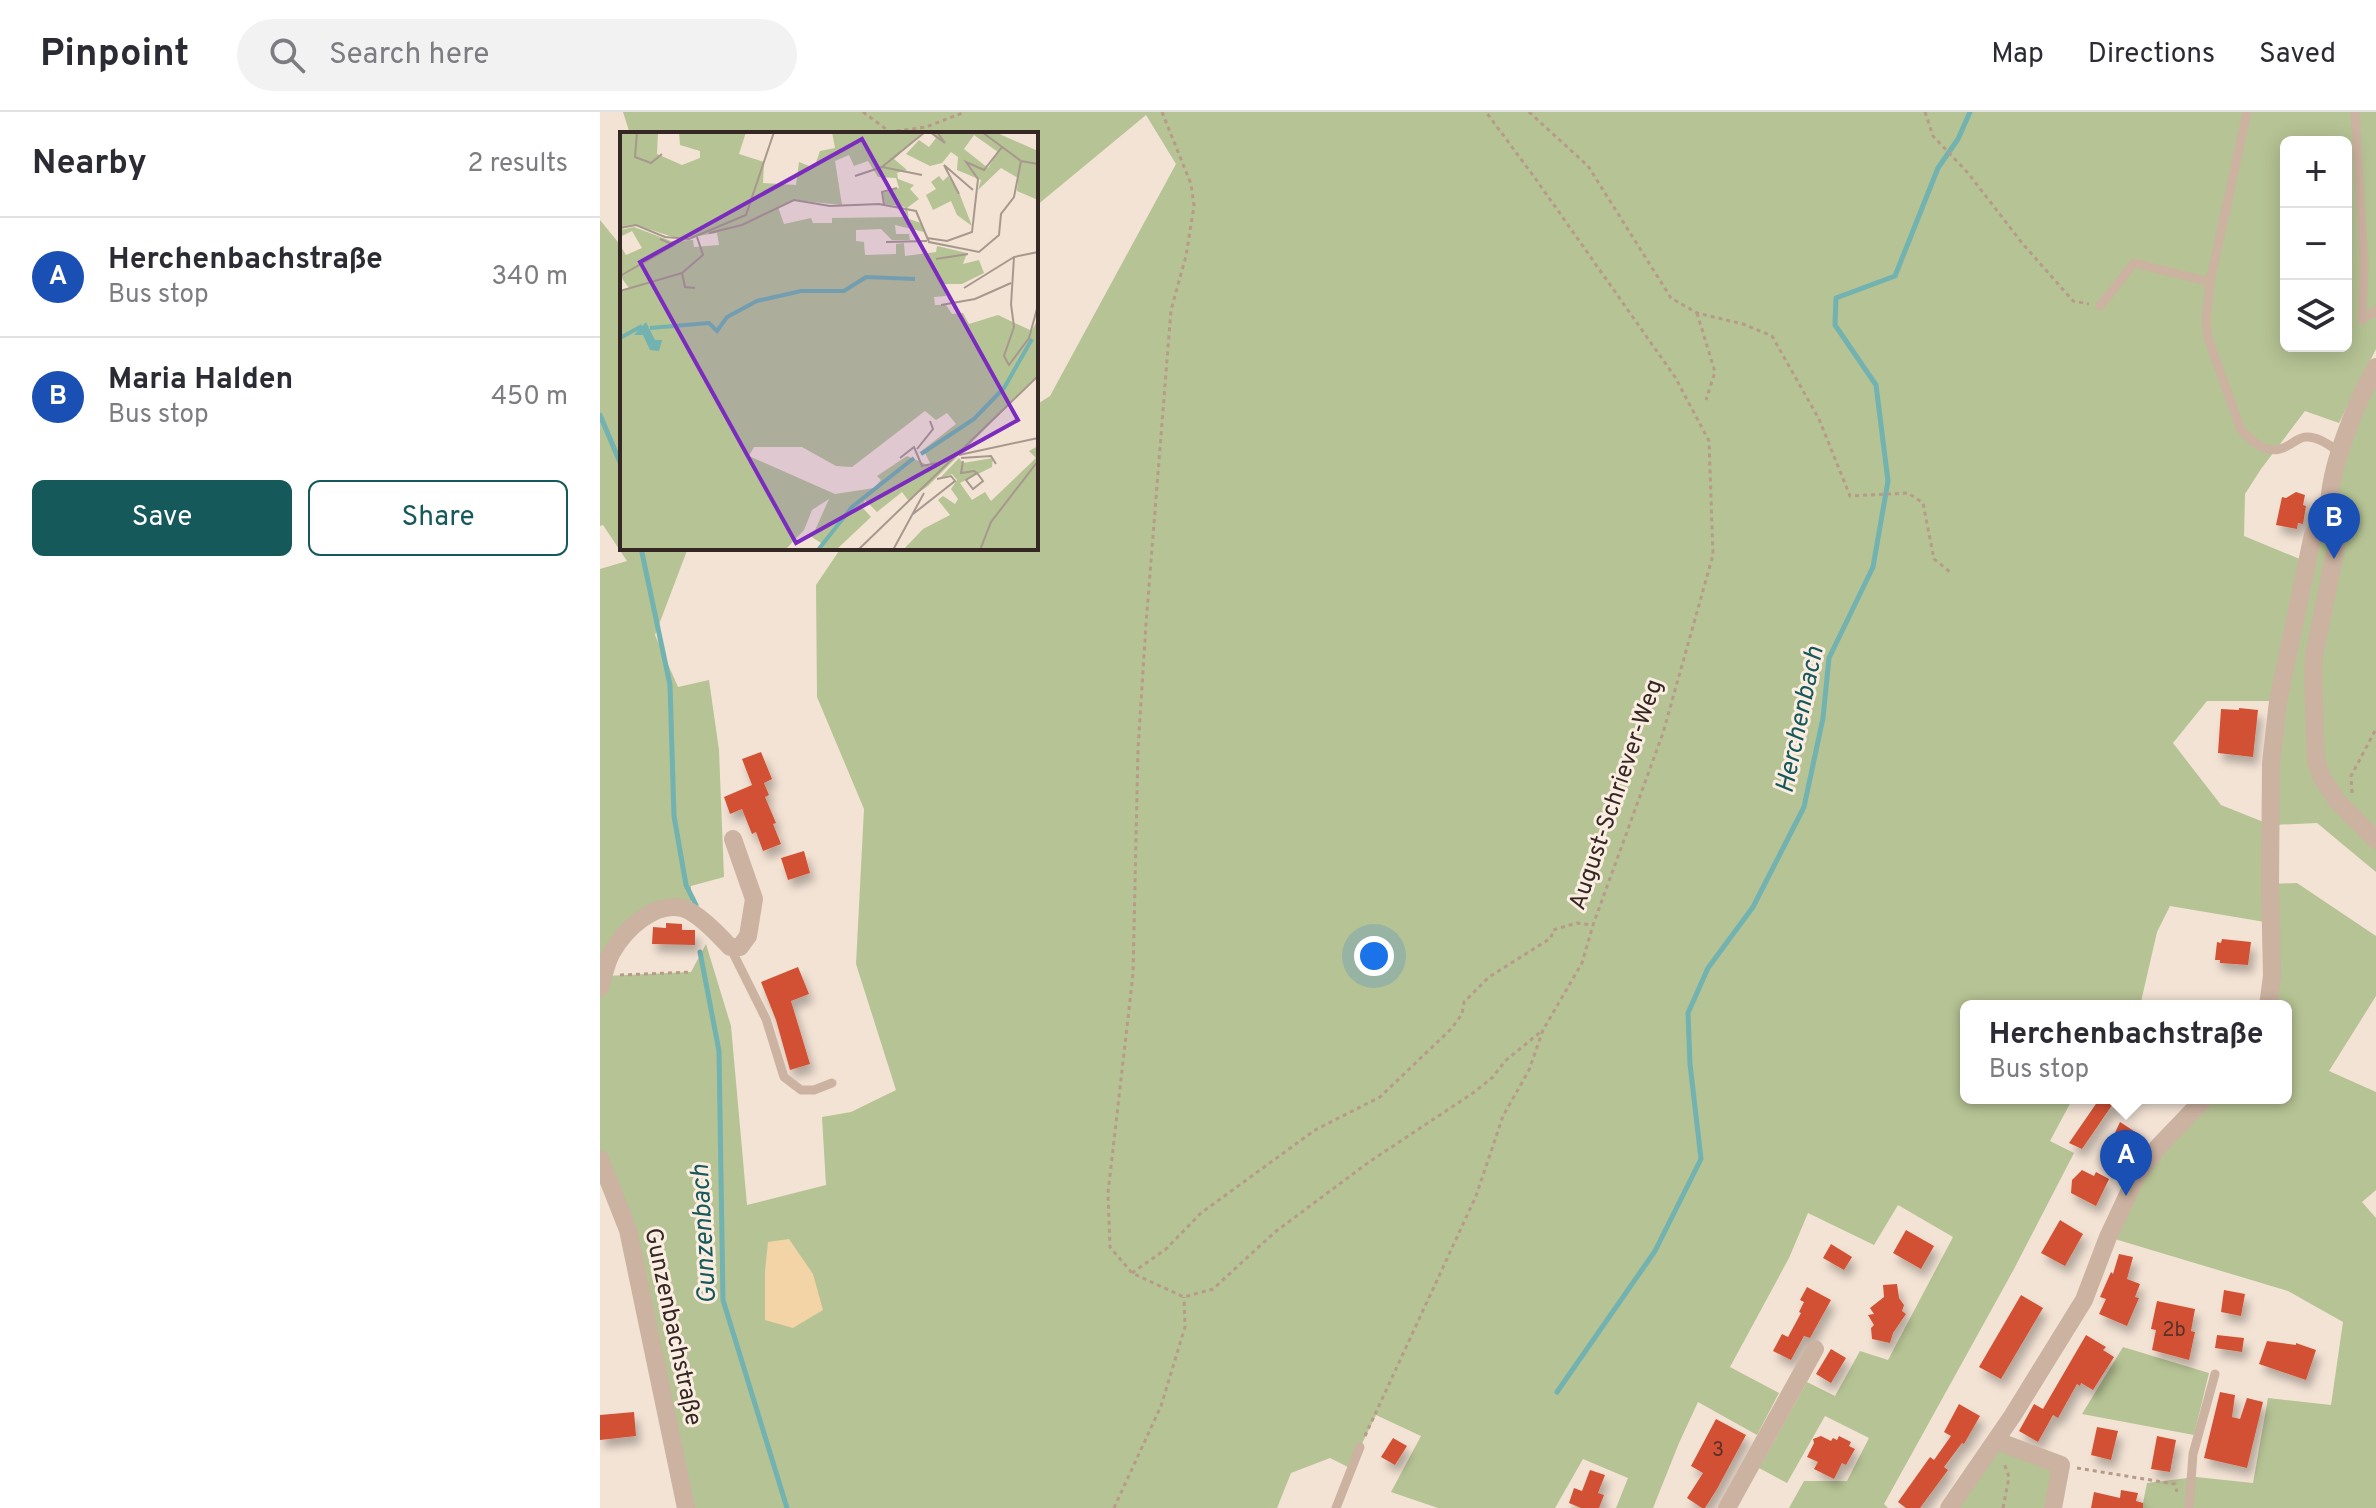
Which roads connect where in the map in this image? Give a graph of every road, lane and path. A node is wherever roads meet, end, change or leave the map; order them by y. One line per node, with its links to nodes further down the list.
1 (863, 112): 2 (path)
2 (965, 112)
3 (1162, 112): 31 (path)
4 (1486, 112): 22 (path, August-Schriever-Weg)
5 (1529, 112): 12 (path)
6 (1925, 112): 10 (path)
7 (2247, 112): 9 (lane)
8 (2355, 112): 11 (lane)
9 (2210, 282): 10 (lane); 15 (lane)
10 (2100, 306)
11 (2376, 310)
12 (1697, 313): 14 (path); 17 (path)
13 (2376, 367): 15 (street)
14 (1706, 400)
15 (2340, 452): 16 (street)
16 (2330, 517): 19 (street); 26 (street)
17 (1950, 572)
18 (2376, 729): 19 (path)
19 (2338, 802): 21 (street)
20 (733, 839): 23 (street)
21 (2376, 840)
22 (1593, 925): 27 (path, August-Schriever-Weg); 31 (path)
23 (730, 947): 25 (street); 28 (lane)
24 (691, 972): 25 (path)
25 (602, 982)
26 (2269, 1000)
27 (1543, 1030): 32 (path); 36 (path, August-Schriever-Weg)
28 (832, 1083)
29 (2199, 1104): 35 (street)
30 (600, 1159): 39 (street, Gunzenbachstraße)
31 (1132, 1273): 32 (path)
32 (1184, 1297): 40 (path)
33 (1815, 1349): 42 (street)
34 (2215, 1374): 46 (lane)
35 (1997, 1441): 37 (street); 43 (street); 44 (path)
36 (1360, 1447): 41 (lane)
37 (2061, 1465): 38 (path); 45 (street)
38 (2178, 1496)
39 (686, 1508)
40 (1114, 1508)
41 (1336, 1508)
42 (1727, 1508)
43 (1949, 1508)
44 (2003, 1508)
45 (2053, 1508)
46 (2189, 1508)

